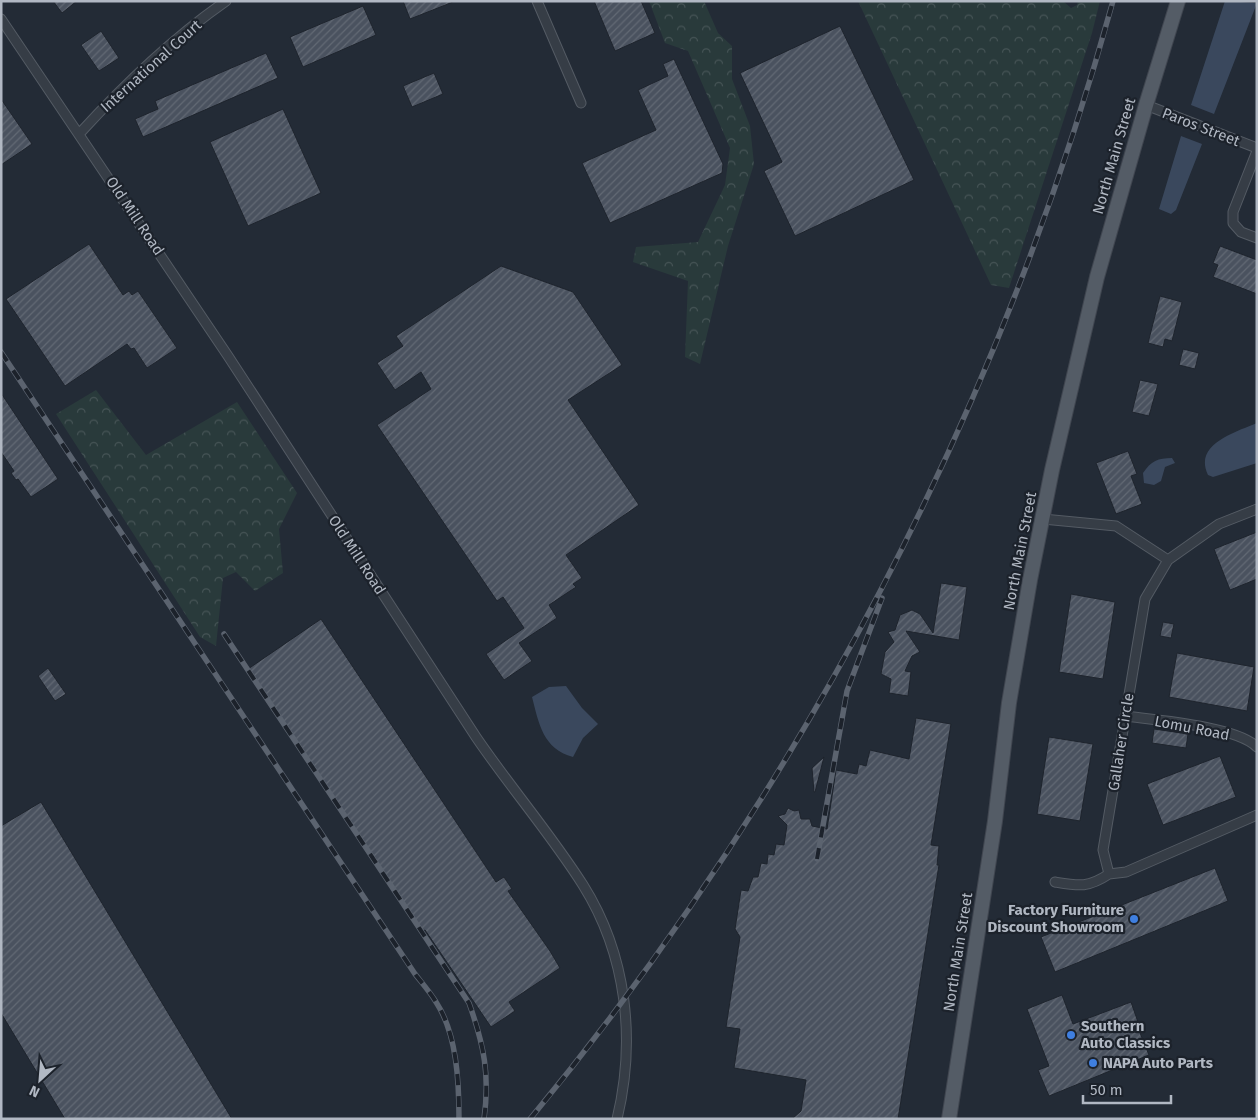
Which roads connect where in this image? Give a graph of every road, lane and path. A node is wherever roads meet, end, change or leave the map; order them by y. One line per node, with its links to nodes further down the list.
1 (226, 1): 7 (street, International Court)
2 (537, 1): 5 (street)
3 (1178, 1): 6 (main road, North Main Street)
4 (1, 19): 7 (street, Old Mill Road)
5 (581, 103)
6 (1146, 105): 8 (street, Paros Street); 11 (main road, North Main Street)
7 (80, 133): 18 (street, Old Mill Road)
8 (1257, 150): 9 (street)
9 (1257, 238)
10 (1257, 509): 12 (street, Gallaher Circle)
11 (1043, 519): 12 (street); 19 (main road, North Main Street)
12 (1168, 560): 13 (street, Gallaher Circle)
13 (1125, 716): 14 (street, Lomu Road); 16 (street, Gallaher Circle)
14 (1257, 747)
15 (1257, 815): 16 (street)
16 (1109, 874): 17 (street)
17 (1055, 882)
18 (617, 1119)
19 (949, 1119)

